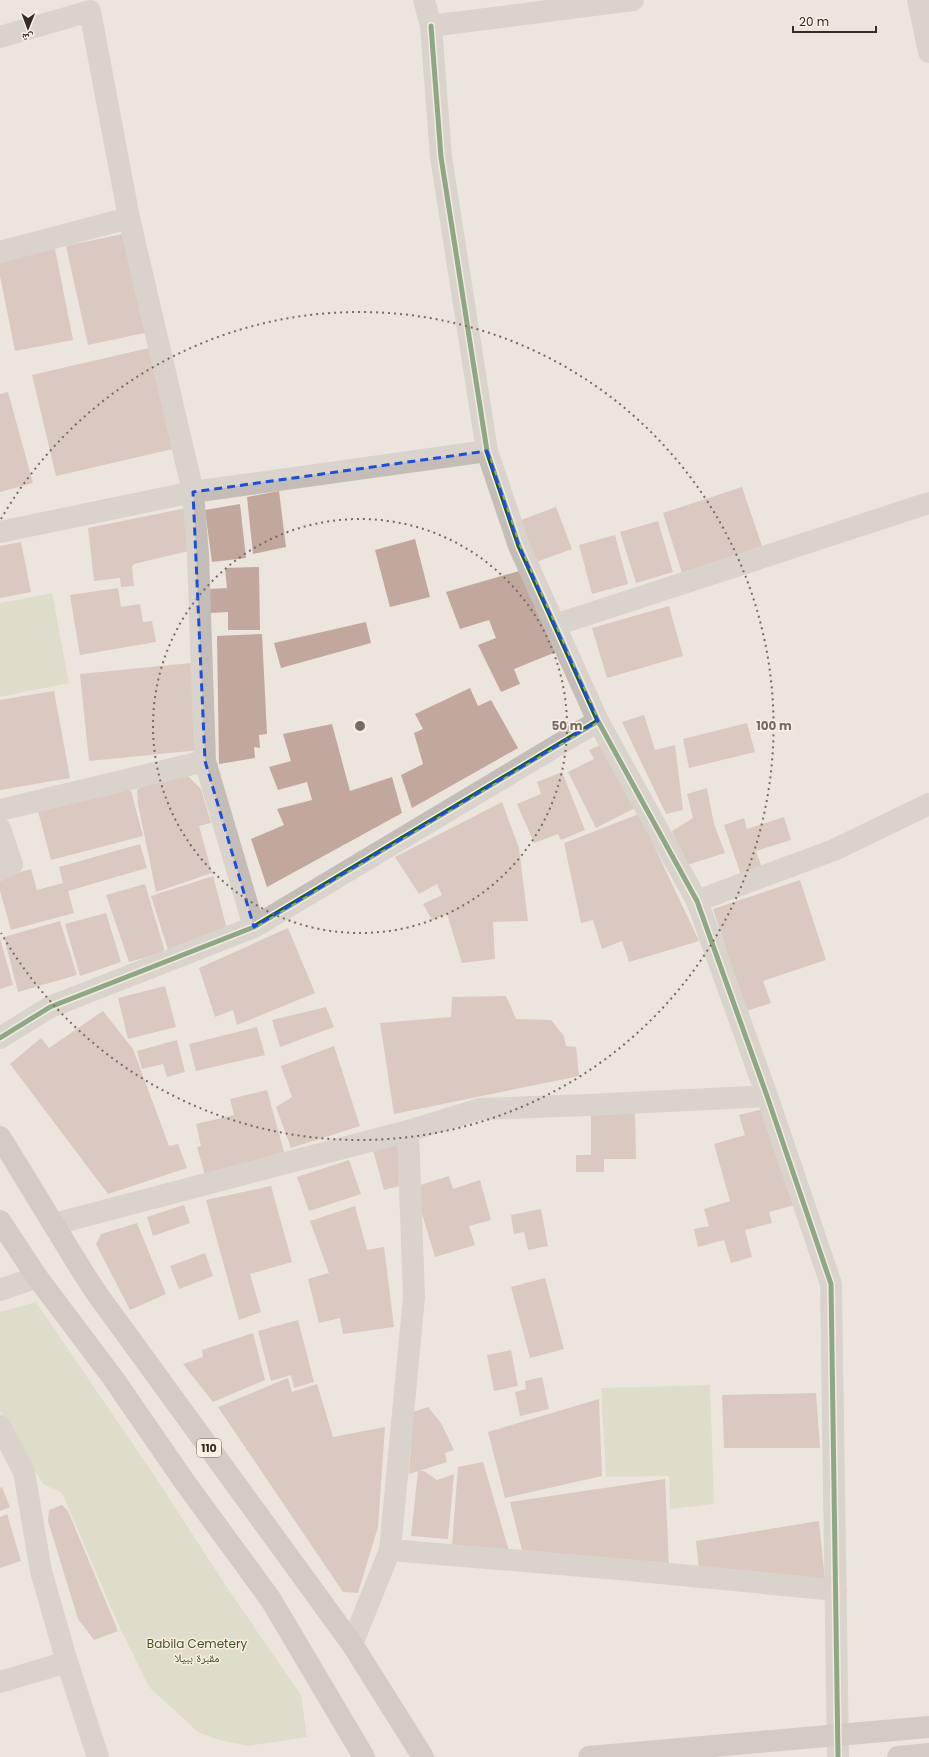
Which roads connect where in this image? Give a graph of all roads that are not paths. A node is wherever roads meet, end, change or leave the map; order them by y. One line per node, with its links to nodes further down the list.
1 (424, 0): 4 (street)
2 (633, 0): 4 (street)
3 (918, 0): 6 (street)
4 (431, 26): 9 (street)
5 (0, 37): 7 (street)
6 (929, 52)
7 (129, 218): 8 (street); 10 (street)
8 (0, 252)
9 (487, 451): 10 (street); 13 (street)
10 (193, 492): 12 (street); 15 (street)
11 (929, 503): 13 (street)
12 (0, 532)
13 (555, 625): 14 (street)
14 (598, 721): 20 (street); 21 (street)
15 (205, 761): 17 (street); 21 (street)
16 (929, 804): 20 (street)
17 (0, 810)
18 (0, 829): 19 (street)
19 (0, 870)
20 (697, 901): 23 (street)
21 (254, 927): 22 (street)
22 (0, 1038)
23 (767, 1096): 24 (street); 32 (street)
24 (408, 1131): 27 (street); 31 (street)
25 (0, 1137): 27 (main road, 110)
26 (0, 1221): 28 (main road)
27 (54, 1224): 33 (main road, 110)
28 (37, 1277): 29 (street); 40 (main road)
29 (0, 1290)
30 (0, 1426): 34 (street)
31 (390, 1550): 32 (street); 33 (street)
32 (836, 1590): 37 (street)
33 (352, 1644): 41 (main road, 110)
34 (67, 1662): 35 (street); 39 (street)
35 (0, 1682)
36 (929, 1726): 37 (main road)
37 (838, 1735): 42 (main road); 43 (street)
38 (929, 1754): 44 (main road)
39 (98, 1757)
40 (364, 1757)
41 (423, 1757)
42 (589, 1757)
43 (838, 1757)
44 (898, 1757)

